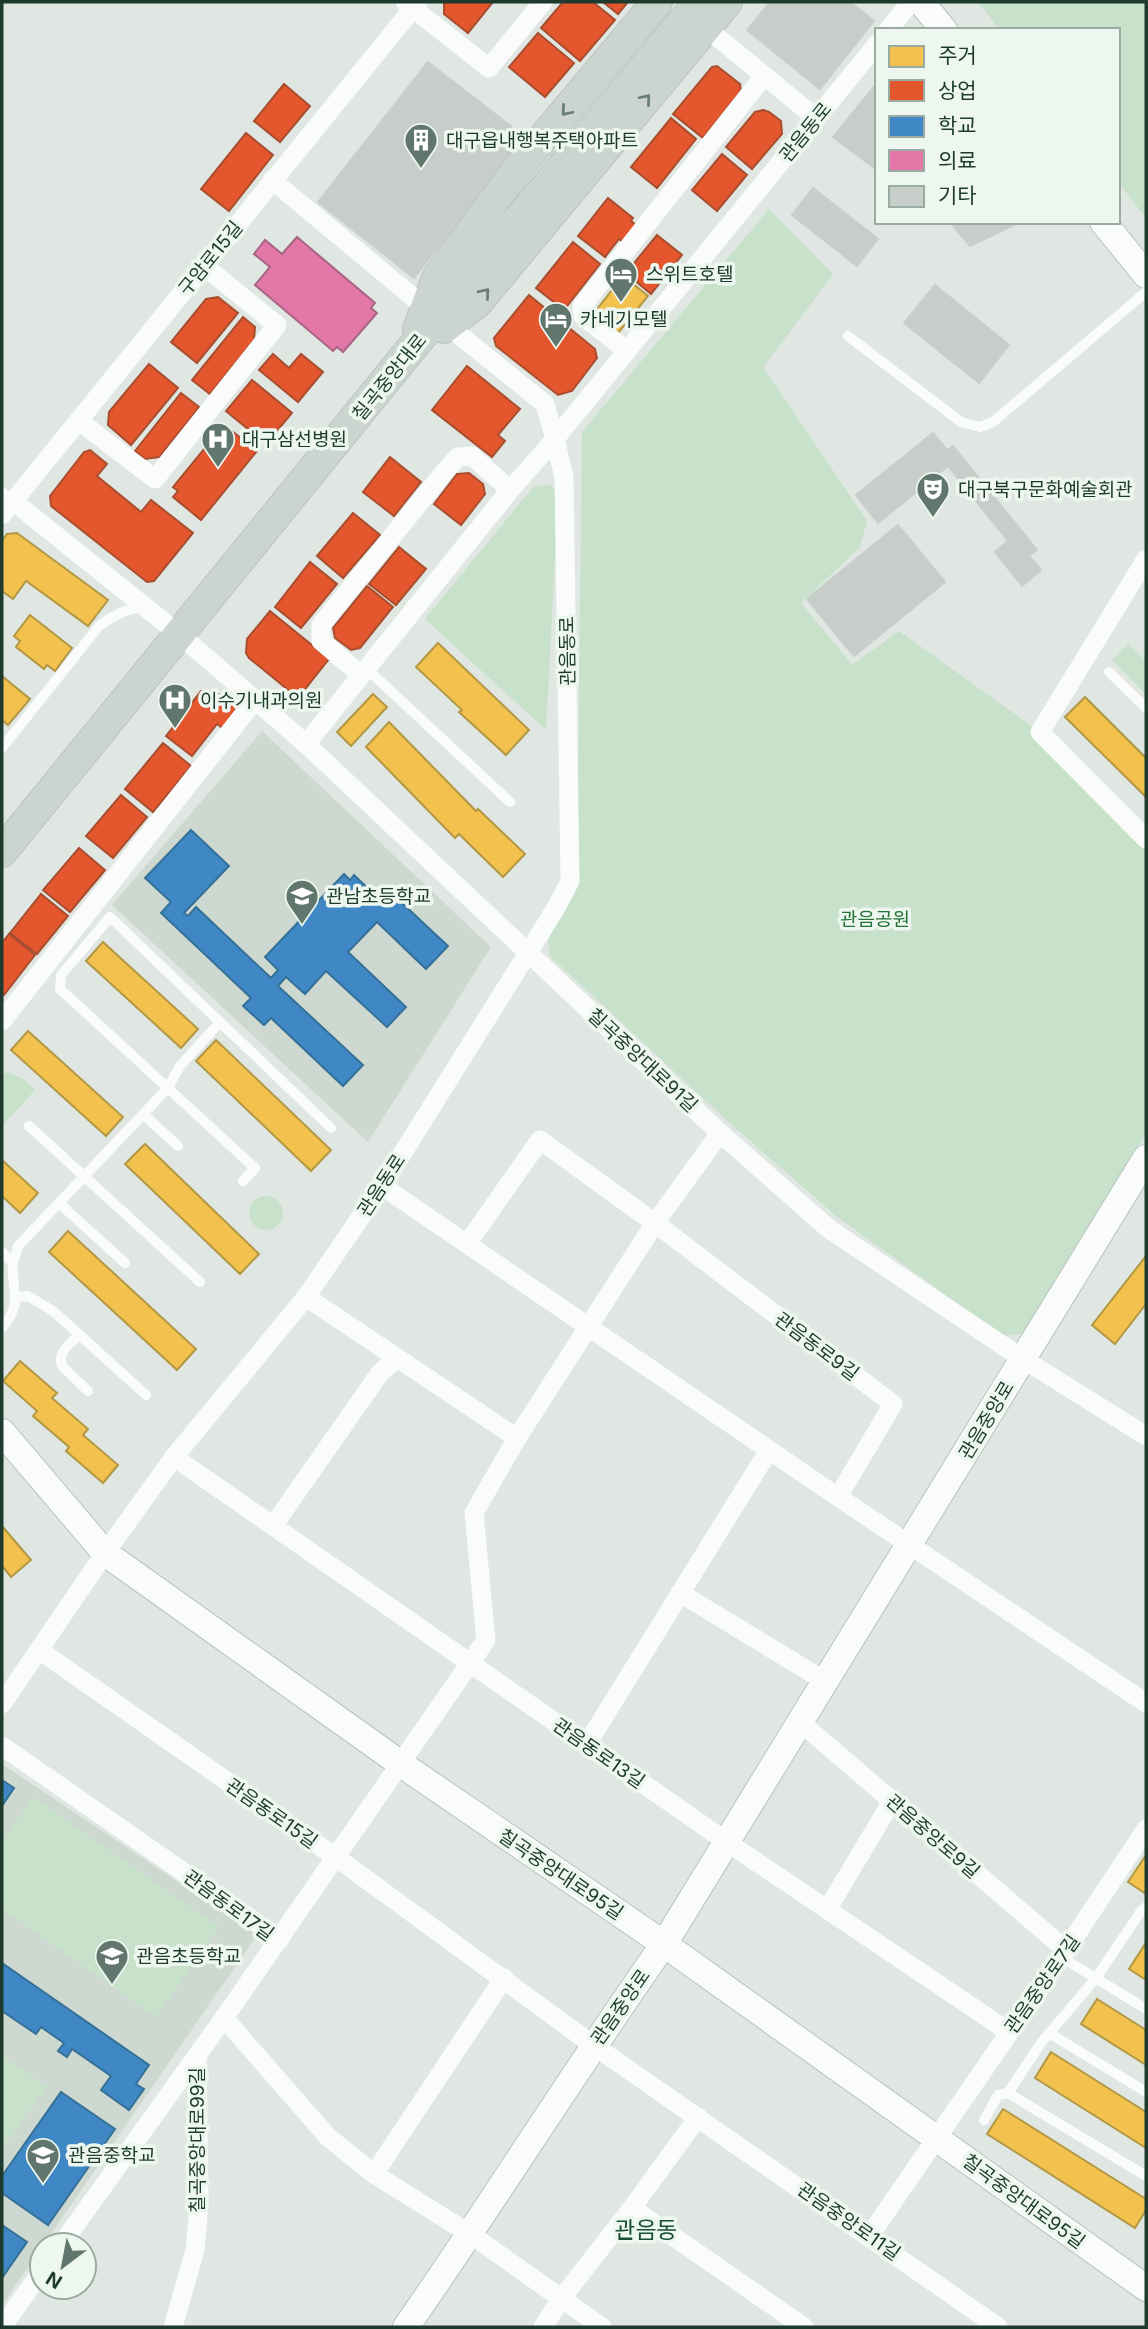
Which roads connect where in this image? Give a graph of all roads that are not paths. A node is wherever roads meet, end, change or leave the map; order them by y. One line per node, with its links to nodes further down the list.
1 (543, 2): 6 (street)
2 (657, 2): 18 (main road, one-way to 18)
3 (727, 2): 7 (main road)
4 (911, 2): 8 (street)
5 (921, 2): 9 (main road)
6 (412, 4): 13 (street, 구암로15길)
7 (702, 14): 11 (street); 18 (main road, one-way to 7); 20 (main road, 칠곡중앙대로)
8 (890, 28)
9 (942, 28)
10 (875, 46): 12 (street, 관음동로)
11 (764, 76): 12 (street); 21 (street)
12 (816, 118): 21 (street, 관음동로)
13 (272, 180): 15 (street, 구암로15길); 18 (street)
14 (1105, 224): 16 (main road)
15 (204, 266): 22 (street, 구암로15길); 22 (street)
16 (1146, 275)
17 (1146, 292): 19 (lane)
18 (437, 317): 20 (main road); 23 (street)
19 (848, 336)
20 (411, 349): 28 (main road, 칠곡중앙대로)
21 (626, 351): 23 (street, 관음동로)
22 (79, 421): 25 (street, 구암로15길)
23 (555, 439): 24 (street); 38 (street, 관음동로)
24 (510, 491): 29 (street); 29 (street)
25 (5, 503): 27 (street, 칠곡중앙대로91길)
26 (1146, 559): 36 (street)
27 (144, 606): 28 (street, 칠곡중앙대로91길); 34 (lane)
28 (179, 634): 31 (street, 칠곡중앙대로91길); 37 (main road, 칠곡중앙대로)
29 (364, 672): 33 (street); 35 (lane)
30 (1109, 672): 32 (lane)
31 (255, 700): 33 (street, 칠곡중앙대로91길); 39 (street)
32 (1146, 708)
33 (306, 744): 38 (street, 칠곡중앙대로91길)
34 (2, 748)
35 (510, 802)
36 (1146, 839)
37 (2, 852)
38 (528, 951): 45 (street, 칠곡중앙대로91길); 50 (street, 관음동로)
39 (2, 1021)
40 (220, 1022): 41 (lane); 41 (lane); 44 (lane)
41 (168, 1088): 42 (lane); 49 (lane)
42 (144, 1114): 46 (lane); 48 (lane)
43 (29, 1126): 48 (lane)
44 (331, 1128)
45 (720, 1133): 52 (street); 64 (street, 칠곡중앙대로91길)
46 (178, 1146)
47 (1146, 1158): 64 (main road, 관음중앙로)
48 (83, 1177): 51 (lane); 57 (lane)
49 (243, 1181)
50 (382, 1186): 53 (street); 59 (street, 관음동로)
51 (59, 1203): 55 (lane); 56 (lane)
52 (655, 1223): 53 (street, 관음동로9길); 60 (street); 72 (street, 관음동로9길)
53 (467, 1244): 60 (street)
54 (2, 1252): 55 (lane)
55 (13, 1263): 58 (lane)
56 (125, 1263)
57 (200, 1282)
58 (16, 1297): 61 (lane); 62 (lane)
59 (306, 1297): 63 (street); 71 (street, 관음동로)
60 (588, 1327): 69 (street); 70 (street)
61 (2, 1328)
62 (79, 1335): 65 (lane); 66 (lane)
63 (396, 1359): 69 (street); 73 (street)
64 (1023, 1359): 68 (street, 칠곡중앙대로91길); 74 (main road, 관음중앙로)
65 (88, 1391)
66 (146, 1395)
67 (2, 1432): 75 (main road, 칠곡중앙대로95길)
68 (1146, 1436)
69 (517, 1438): 78 (street)
70 (769, 1450): 72 (street); 76 (street)
71 (174, 1457): 73 (street, 관음동로13길); 75 (street, 관음동로)
72 (838, 1497): 74 (street)
73 (273, 1526): 78 (street, 관음동로13길)
74 (910, 1546): 79 (main road, 관음중앙로); 80 (street)
75 (105, 1553): 77 (street, 관음동로); 85 (main road, 칠곡중앙대로95길)
76 (680, 1593): 79 (street); 83 (street)
77 (39, 1650): 81 (street, 관음동로); 89 (street, 관음동로15길)
78 (472, 1663): 83 (street, 관음동로13길); 85 (street)
79 (825, 1681): 82 (main road, 관음중앙로)
80 (1146, 1703)
81 (2, 1704)
82 (800, 1723): 86 (street, 관음중앙로9길); 88 (main road, 관음중앙로)
83 (587, 1744): 88 (street, 관음동로13길)
84 (2, 1746): 92 (street, 관음동로17길)
85 (401, 1764): 89 (street); 93 (main road, 칠곡중앙대로95길)
86 (892, 1801): 90 (street); 94 (street, 관음중앙로9길)
87 (1146, 1829): 94 (street, 관음중앙로7길)
88 (727, 1842): 90 (street, 관음동로13길); 93 (main road, 관음중앙로)
89 (337, 1858): 92 (street); 95 (street, 관음동로15길)
90 (827, 1910): 99 (street)
91 (1145, 1910): 96 (lane)
92 (280, 1939): 98 (street, 관음동로17길)
93 (664, 1944): 101 (main road, 관음중앙로); 107 (main road, 칠곡중앙대로95길)
94 (1064, 1954): 96 (lane); 99 (street, 관음중앙로7길)
95 (504, 1978): 101 (street, 관음동로15길); 108 (street)
96 (1096, 1978): 97 (lane); 100 (lane)
97 (1146, 2009)
98 (224, 2018): 102 (street, 관음동로17길); 108 (street)
99 (1009, 2032): 107 (street, 관음중앙로7길)
100 (1049, 2033): 103 (lane); 104 (lane)
101 (593, 2045): 105 (street, 관음중앙로11길); 112 (main road, 관음중앙로)
102 (197, 2056): 111 (street, 칠곡중앙대로99길); 118 (street, 칠곡중앙대로99길)
103 (1146, 2092)
104 (1008, 2093): 106 (lane); 109 (lane)
105 (698, 2117): 110 (street); 113 (street, 관음중앙로11길)
106 (984, 2120)
107 (935, 2138): 113 (street, 관음중앙로7길); 114 (main road, 칠곡중앙대로95길)
108 (374, 2174): 112 (street)
109 (1146, 2176)
110 (632, 2208): 116 (street); 122 (street)
111 (71, 2231)
112 (470, 2234): 116 (street); 119 (main road, 관음중앙로)
113 (870, 2235): 123 (street, 관음중앙로11길)
114 (1146, 2288)
115 (28, 2291): 117 (street)
116 (561, 2299): 120 (street); 121 (street)
117 (2, 2327)
118 (173, 2327)
119 (406, 2327)
120 (543, 2327)
121 (601, 2327)
122 (804, 2327)
123 (998, 2327)

